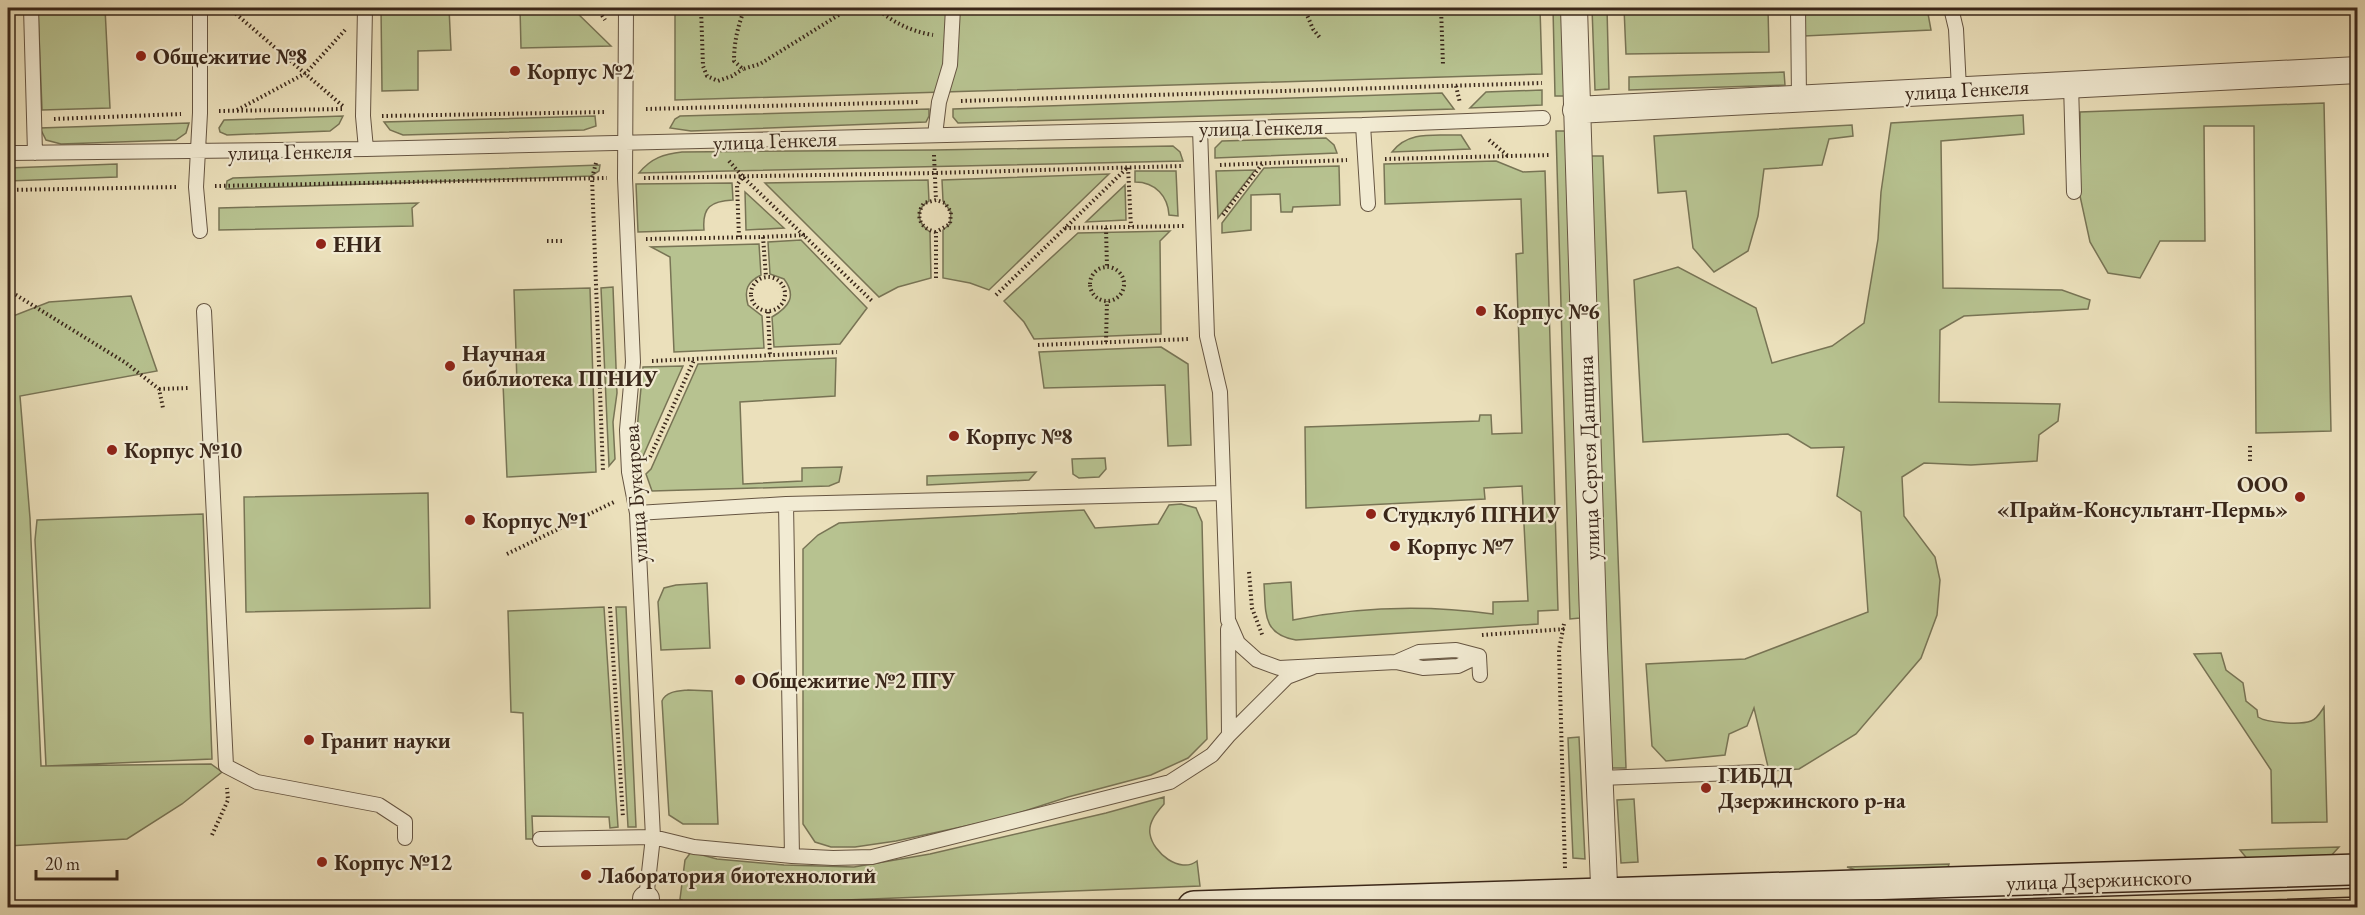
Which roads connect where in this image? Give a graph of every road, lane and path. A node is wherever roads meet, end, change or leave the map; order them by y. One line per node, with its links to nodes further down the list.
1 (31, 8): 34 (lane)
2 (200, 8): 31 (lane)
3 (229, 8): 22 (path)
4 (365, 8): 32 (lane)
5 (626, 8): 28 (lane, улица Букирева)
6 (701, 8): 20 (path)
7 (745, 8): 20 (path)
8 (850, 8): 20 (path)
9 (876, 8): 17 (path)
10 (953, 8): 17 (lane)
11 (1304, 8): 18 (path)
12 (1441, 8): 19 (path)
13 (1574, 8): 30 (street, улица Сергея Данщина)
14 (1798, 8): 26 (lane)
15 (1951, 8): 25 (lane)
16 (350, 24): 22 (path)
17 (951, 37): 27 (lane)
18 (1321, 39)
19 (1443, 65)
20 (742, 69)
21 (2358, 70): 24 (street, улица Генкеля)
22 (306, 73): 29 (path); 29 (path)
23 (1542, 83): 27 (path)
24 (2071, 84): 25 (street, улица Генкеля); 49 (lane)
25 (1959, 89): 26 (street, улица Генкеля)
26 (1799, 98): 30 (street, улица Генкеля)
27 (939, 102): 28 (path); 37 (lane)
28 (626, 109): 32 (path); 39 (lane, улица Букирева)
29 (236, 110): 31 (path)
30 (1576, 110): 100 (street, улица Сергея Данщина)
31 (200, 113): 34 (path); 42 (lane)
32 (363, 116): 41 (lane)
33 (1543, 118): 35 (lane, улица Генкеля)
34 (34, 119): 44 (lane)
35 (1364, 125): 36 (lane, улица Генкеля); 51 (lane)
36 (1200, 129): 37 (lane, улица Генкеля); 52 (lane)
37 (935, 135): 38 (lane, улица Генкеля)
38 (713, 141): 39 (lane, улица Генкеля); 47 (path)
39 (626, 142): 41 (lane, улица Генкеля); 61 (lane, улица Букирева)
40 (1551, 144): 45 (path)
41 (366, 149): 42 (lane, улица Генкеля)
42 (197, 152): 44 (lane, улица Генкеля); 56 (lane)
43 (8, 153): 44 (lane, улица Генкеля)
44 (35, 153)
45 (1523, 156)
46 (935, 173): 50 (path)
47 (743, 177): 58 (path); 59 (path)
48 (592, 178): 84 (path)
49 (2074, 192)
50 (936, 200): 57 (path); 57 (path)
51 (1368, 204)
52 (1203, 225): 53 (path); 85 (lane)
53 (1131, 227): 54 (path); 55 (path)
54 (1065, 228): 55 (path); 68 (path)
55 (1106, 228): 64 (path)
56 (200, 231)
57 (936, 232): 66 (path)
58 (805, 235): 60 (path); 70 (path)
59 (739, 237): 60 (path); 61 (path)
60 (763, 237): 65 (path)
61 (628, 239): 78 (lane, улица Букирева)
62 (547, 241): 63 (path)
63 (562, 241)
64 (1107, 267): 69 (path); 69 (path)
65 (766, 277): 72 (path); 72 (path)
66 (936, 278)
67 (8, 290): 80 (path)
68 (996, 295)
69 (1107, 301): 74 (path)
70 (873, 302)
71 (204, 311): 79 (lane)
72 (768, 312): 77 (path)
73 (1184, 339): 74 (path)
74 (1106, 342): 75 (path)
75 (1038, 345)
76 (837, 352): 77 (path)
77 (770, 356): 78 (path)
78 (633, 362): 87 (lane, улица Букирева)
79 (208, 387): 80 (path); 98 (lane)
80 (159, 389): 81 (path)
81 (163, 408)
82 (2250, 446): 83 (path)
83 (2250, 461)
84 (603, 471)
85 (1223, 493): 86 (lane); 91 (lane)
86 (786, 504): 87 (lane); 106 (lane)
87 (637, 513): 103 (lane, улица Букирева)
88 (1248, 562): 94 (path)
89 (610, 607): 102 (path)
90 (1564, 617): 92 (path)
91 (1228, 620): 95 (lane); 97 (lane)
92 (1564, 629): 93 (path); 108 (path)
93 (1481, 634)
94 (1271, 642)
95 (1316, 666): 96 (lane); 97 (lane)
96 (1480, 675)
97 (1229, 735): 106 (lane)
98 (226, 766): 101 (path); 104 (lane)
99 (1760, 772): 100 (lane)
100 (1600, 778): 109 (street, улица Сергея Данщина)
101 (212, 835)
102 (624, 837): 103 (lane); 105 (lane)
103 (653, 837): 106 (lane); 110 (lane, улица Букирева)
104 (405, 838)
105 (540, 839)
106 (792, 856)
107 (2358, 871): 109 (main road, улица Дзержинского)
108 (1565, 874)
109 (1605, 901): 111 (main road, улица Дзержинского)
110 (646, 903)
111 (1194, 908)

